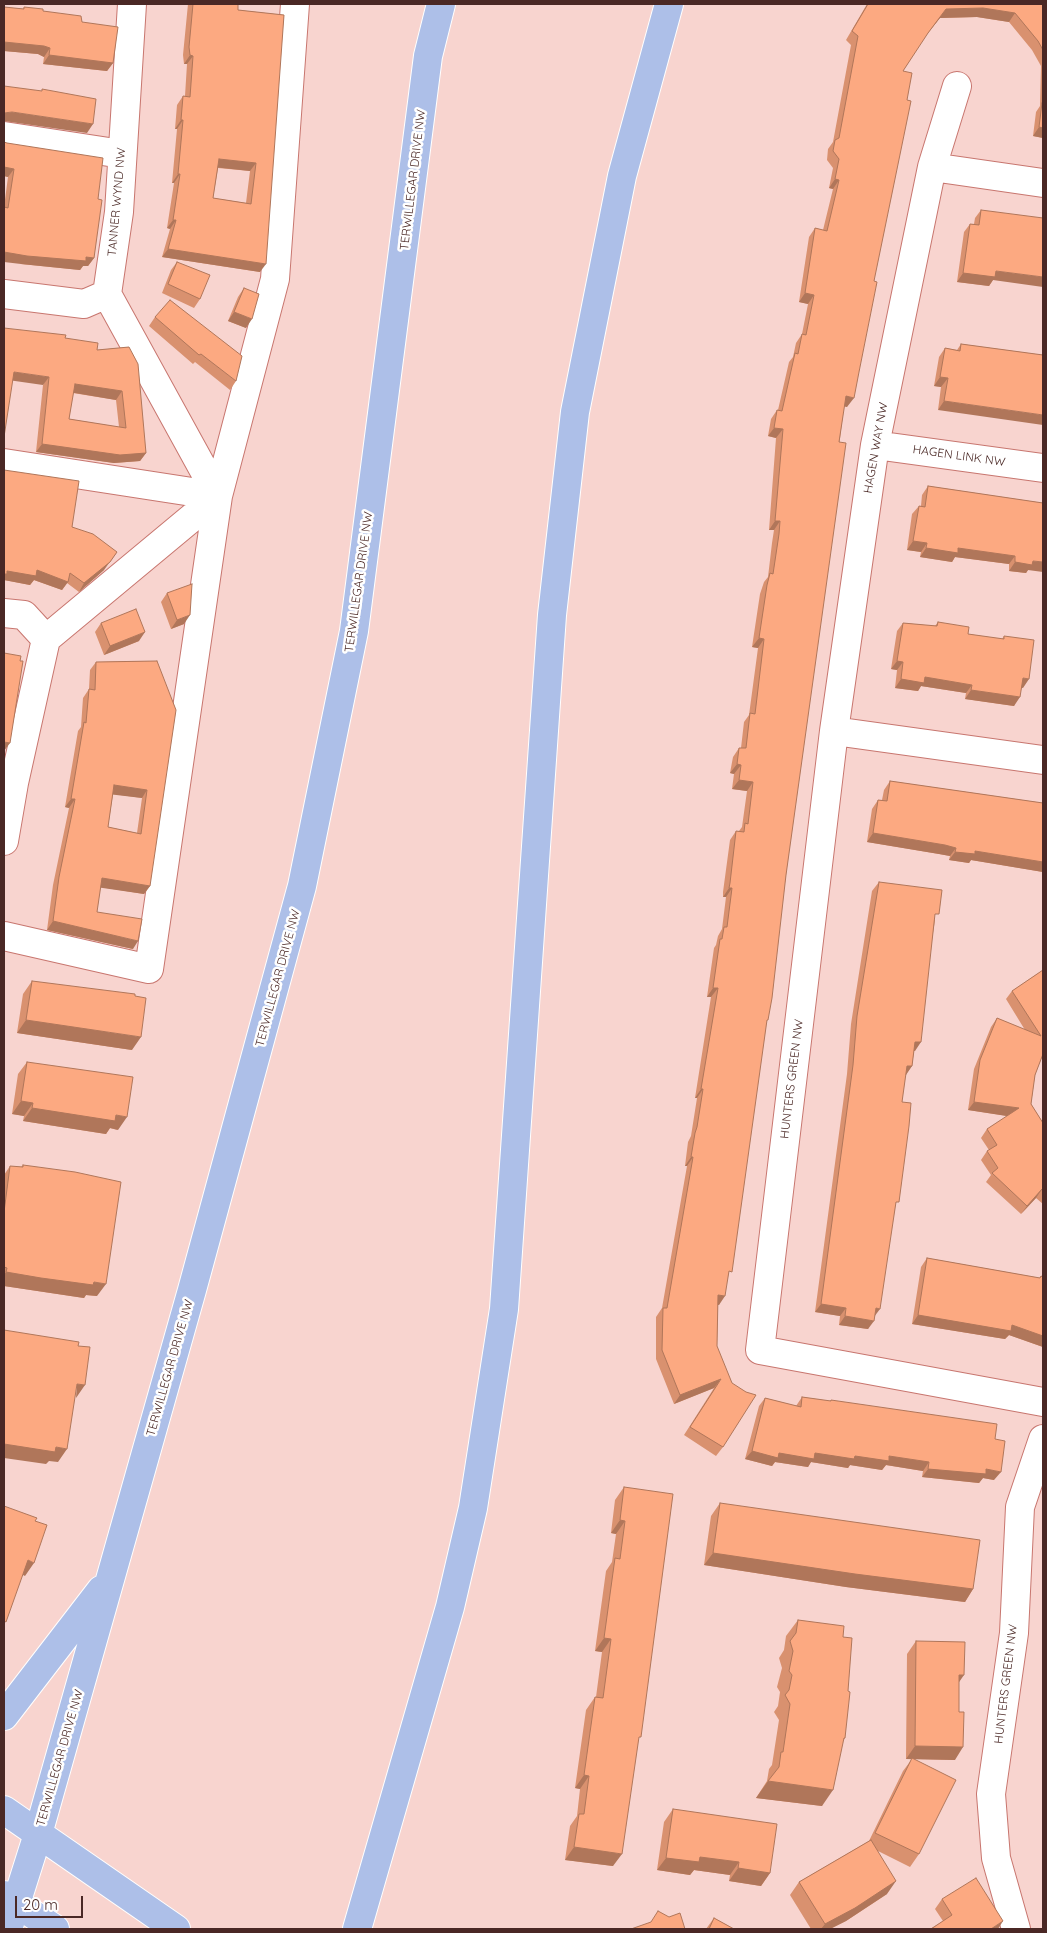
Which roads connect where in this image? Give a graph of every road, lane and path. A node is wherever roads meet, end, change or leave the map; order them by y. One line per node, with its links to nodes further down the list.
1 (132, 4): 7 (street, TANNER WYND NW)
2 (295, 4): 15 (street)
3 (441, 4): 25 (main road, TERWILLEGAR DRIVE NW)
4 (669, 4): 33 (main road)
5 (957, 86): 8 (street, HAGEN WAY NW)
6 (4, 136): 7 (street)
7 (122, 154): 11 (street, TANNER WYND NW)
8 (932, 167): 9 (street); 12 (street, HAGEN WAY NW)
9 (1043, 183)
10 (4, 294): 11 (street)
11 (107, 294): 15 (street)
12 (875, 445): 14 (street, HAGEN LINK NW); 18 (street, HAGEN WAY NW)
13 (4, 463): 15 (street)
14 (1043, 468)
15 (218, 496): 17 (street); 22 (street)
16 (4, 613): 17 (street)
17 (46, 638): 20 (street)
18 (834, 731): 19 (street); 23 (street, HUNTERS GREEN NW)
19 (1043, 760)
20 (9, 783): 21 (street)
21 (4, 841)
22 (4, 936)
23 (1043, 1402)
24 (1043, 1439): 34 (street, HUNTERS GREEN NW)
25 (111, 1577): 26 (main road); 28 (main road, TERWILLEGAR DRIVE NW)
26 (4, 1716)
27 (4, 1810): 28 (main road)
28 (38, 1834): 29 (main road, TERWILLEGAR DRIVE NW); 32 (main road)
29 (10, 1899): 30 (main road, TERWILLEGAR DRIVE NW); 31 (main road)
30 (8, 1929)
31 (55, 1929)
32 (176, 1929)
33 (357, 1929)
34 (1016, 1929)

